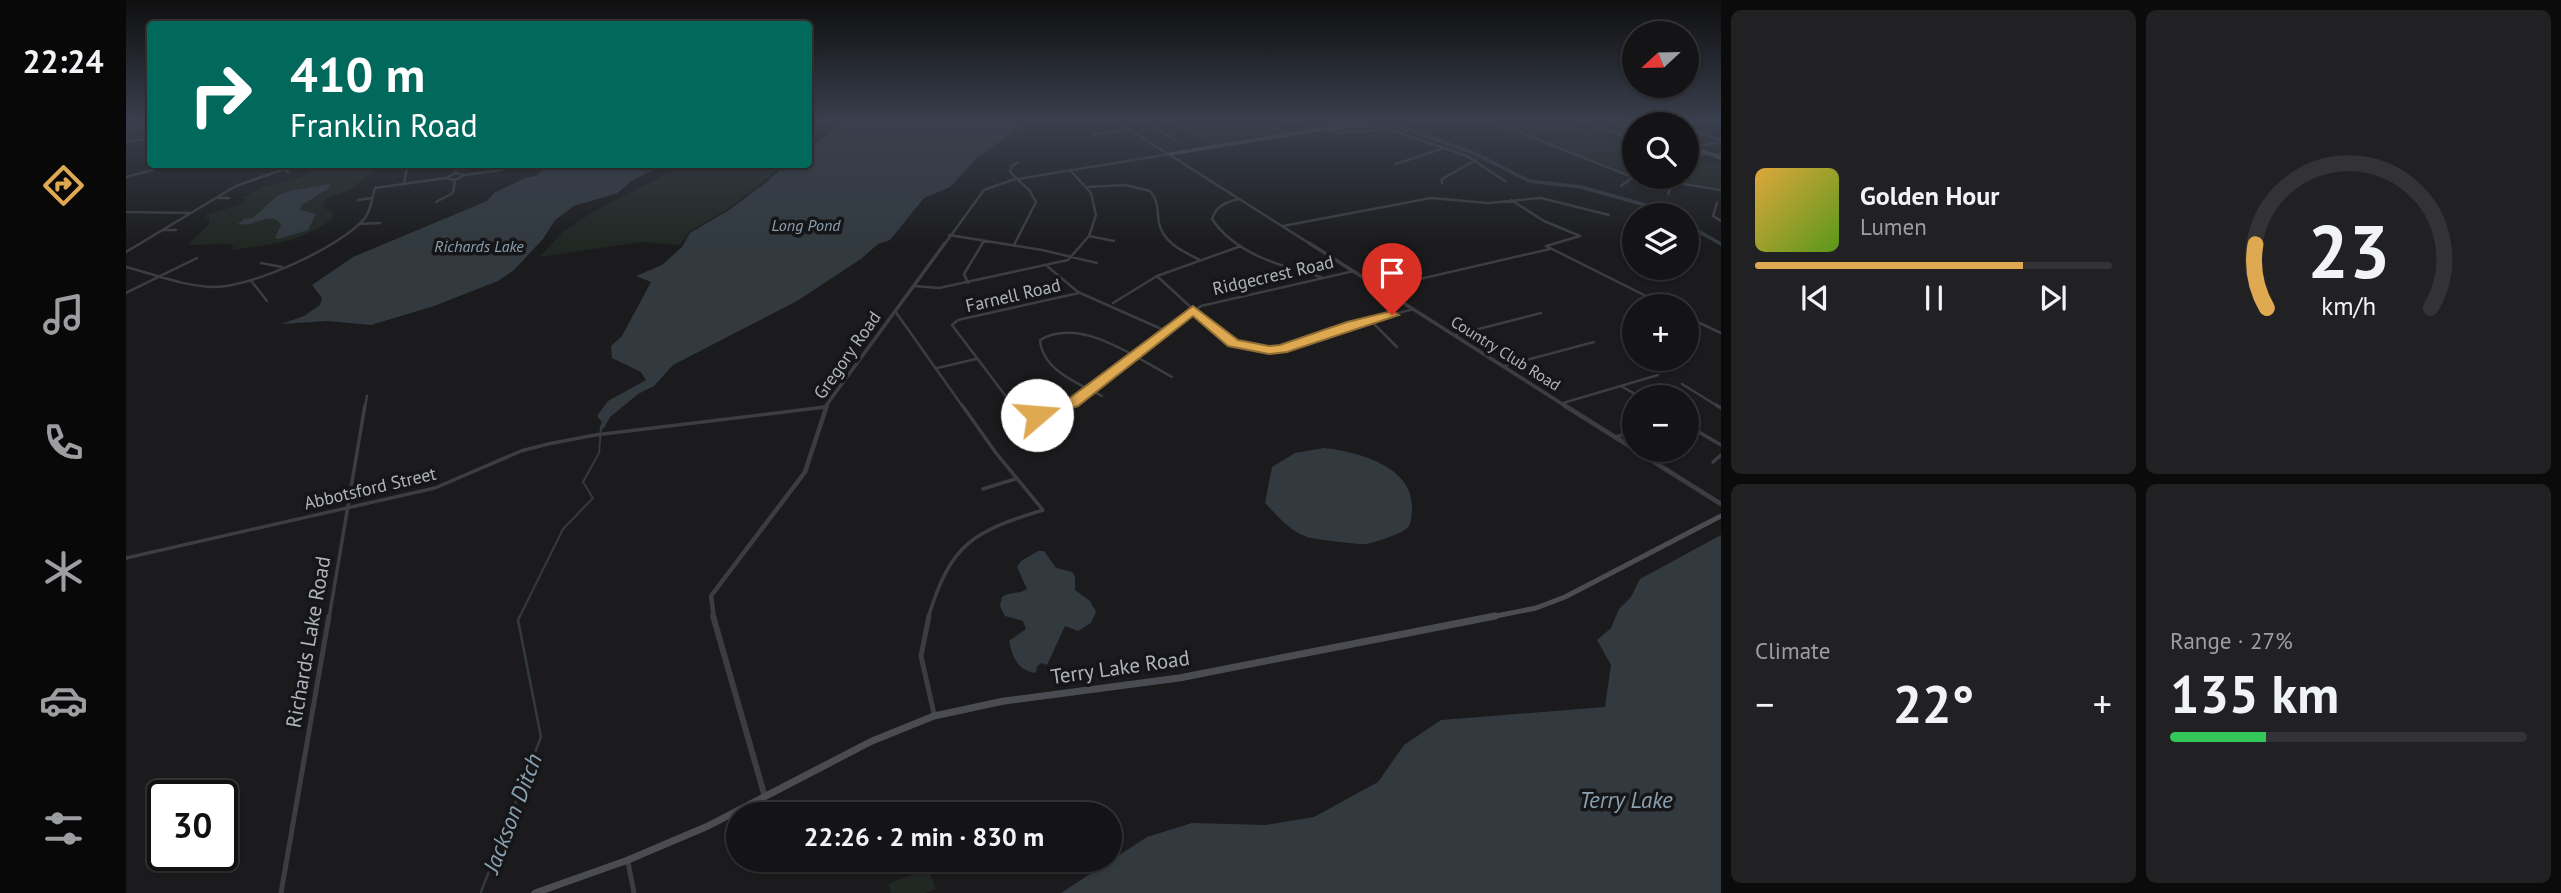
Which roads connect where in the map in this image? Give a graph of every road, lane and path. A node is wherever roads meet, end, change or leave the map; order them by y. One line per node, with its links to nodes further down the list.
1 (1017, 163): 22 (street)
2 (1116, 163): 15 (street, Gregory Road)
3 (1183, 163): 35 (street, Country Club Road)
4 (1400, 163): 8 (street)
5 (1470, 163): 25 (street)
6 (1479, 163): 24 (street)
7 (1597, 163): 18 (street)
8 (1396, 164)
9 (285, 168): 13 (street)
10 (407, 168): 26 (street)
11 (456, 168): 17 (street)
12 (504, 168): 19 (street)
13 (282, 169): 16 (street); 32 (street)
14 (153, 170): 20 (street)
15 (1070, 170): 22 (street, Gregory Road); 27 (street)
16 (288, 172)
17 (456, 173): 19 (street); 21 (street)
18 (1622, 173)
19 (465, 175): 23 (street)
20 (126, 177)
21 (446, 178): 23 (street); 26 (street)
22 (1016, 179): 49 (street, Gregory Road); 53 (street)
23 (455, 180): 38 (street)
24 (1505, 181)
25 (1441, 183)
26 (404, 184): 34 (street)
27 (1087, 187): 50 (street); 59 (street)
28 (1699, 187): 30 (street)
29 (1670, 189): 31 (street)
30 (1721, 190)
31 (1668, 194)
32 (215, 198): 33 (street); 41 (street)
33 (229, 198)
34 (372, 198): 36 (street); 45 (street)
35 (1240, 199): 46 (street, Country Club Road); 54 (street)
36 (358, 200)
37 (1509, 200): 42 (street); 46 (street); 55 (street)
38 (436, 202)
39 (1717, 203): 43 (street)
40 (126, 212): 41 (street)
41 (192, 213): 47 (street)
42 (1609, 215)
43 (1721, 221)
44 (380, 223): 45 (street)
45 (359, 224): 64 (street)
46 (1283, 226): 65 (street, Country Club Road)
47 (163, 230): 48 (street); 56 (street)
48 (176, 230)
49 (949, 235): 51 (street); 71 (street, Gregory Road)
50 (1089, 236): 52 (street); 57 (street)
51 (984, 241): 53 (street); 70 (street)
52 (1114, 241)
53 (1014, 245): 57 (street)
54 (1241, 246): 59 (street); 68 (street)
55 (1548, 247): 72 (street); 75 (street)
56 (126, 252)
57 (1071, 257): 61 (street); 62 (street)
58 (197, 258): 66 (street)
59 (1200, 260): 67 (street)
60 (261, 263): 64 (street)
61 (1097, 263)
62 (1047, 266): 70 (street); 74 (street)
63 (126, 267): 66 (street)
64 (284, 268): 69 (street)
65 (1354, 271): 68 (street, Ridgecrest Road); 72 (street, Country Club Road)
66 (162, 275): 69 (street); 73 (street)
67 (1157, 276): 77 (street); 79 (street)
68 (1323, 278): 79 (street, Ridgecrest Road)
69 (252, 282): 76 (street)
70 (968, 283): 71 (street)
71 (914, 286): 80 (street, Gregory Road)
72 (1381, 288): 78 (street, Country Club Road)
73 (126, 293)
74 (1079, 293): 84 (street); 90 (street, Farnell Road)
75 (1642, 294)
76 (267, 301)
77 (1113, 303)
78 (1414, 309): 82 (street); 86 (street, Country Club Road)
79 (1193, 310): 82 (street); 84 (street, Ridgecrest Road)
80 (895, 311): 92 (street); 101 (street, Gregory Road)
81 (1541, 313): 86 (street)
82 (1370, 320): 88 (street)
83 (1699, 323): 85 (street)
84 (1166, 331): 89 (street, Ridgecrest Road)
85 (1721, 333)
86 (1455, 335): 91 (street, Country Club Road)
87 (1594, 342): 91 (street)
88 (1397, 347)
89 (1132, 357): 94 (street); 97 (street, Ridgecrest Road); 97 (street)
90 (976, 359): 92 (street); 97 (street, Ridgecrest Road)
91 (1504, 366): 100 (street, Country Club Road)
92 (937, 368): 111 (street)
93 (1658, 375): 96 (street)
94 (1172, 377)
95 (1682, 384): 102 (street)
96 (1621, 386): 100 (street)
97 (1090, 389): 99 (street)
98 (367, 396): 114 (street, Richards Lake Road)
99 (1102, 396)
100 (1563, 404): 105 (street, Country Club Road)
101 (825, 407): 114 (street, Abbotsford Street); 118 (street, Gregory Road)
102 (1721, 408)
103 (1699, 432): 107 (street)
104 (1622, 435): 105 (street)
105 (1616, 437): 106 (street, Country Club Road)
106 (1622, 441)
107 (1721, 445)
108 (1721, 456): 110 (street)
109 (1655, 462): 113 (street, Country Club Road)
110 (1713, 463)
111 (1015, 479): 112 (street); 117 (street)
112 (983, 489)
113 (1721, 504)
114 (348, 507): 116 (street, Abbotsford Street); 120 (street, Richards Lake Road)
115 (1721, 516): 117 (main road, Terry Lake Road)
116 (126, 558)
117 (934, 716): 118 (main road, Terry Lake Road)
118 (765, 797): 119 (main road, Terry Lake Road)
119 (628, 860): 121 (main road, Terry Lake Road); 122 (street)
120 (281, 893)
121 (535, 893)
122 (634, 893)

